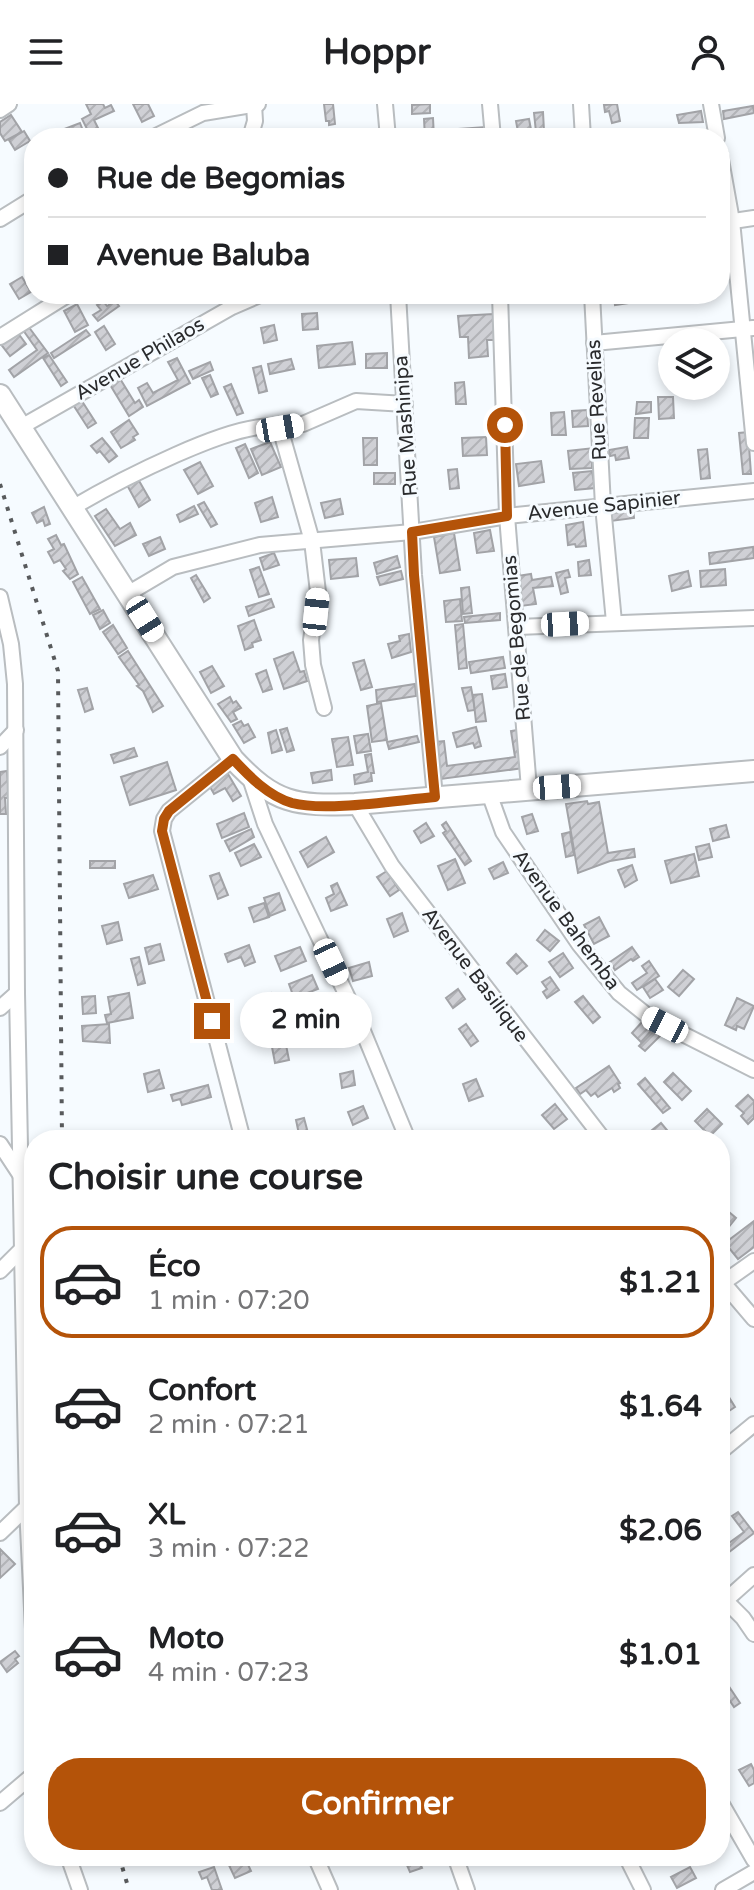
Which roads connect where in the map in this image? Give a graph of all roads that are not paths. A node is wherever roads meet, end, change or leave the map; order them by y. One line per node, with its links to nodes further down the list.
1 (9, 104): 7 (street)
2 (256, 104): 8 (street); 9 (street)
3 (385, 104): 10 (street)
4 (490, 104): 11 (street)
5 (581, 104): 12 (street)
6 (711, 104): 13 (street)
7 (0, 110)
8 (172, 128)
9 (253, 128)
10 (387, 128)
11 (492, 128)
12 (582, 128)
13 (715, 128)
14 (24, 204): 16 (street)
15 (754, 218): 17 (street)
16 (0, 219)
17 (730, 221)
18 (730, 240): 24 (street)
19 (53, 304): 25 (street)
20 (239, 304): 30 (street, Avenue Philaos)
21 (399, 304): 28 (street, Rue Mashinipa)
22 (500, 304): 35 (street, Rue de Begomias)
23 (592, 304): 26 (street, Rue Revelias)
24 (749, 328): 26 (street); 31 (street)
25 (0, 337)
26 (594, 343): 33 (street, Rue Revelias)
27 (0, 395): 30 (main road)
28 (405, 404): 29 (street); 36 (street, Rue Mashinipa)
29 (273, 426): 34 (street); 37 (street)
30 (21, 427): 34 (main road)
31 (754, 443)
32 (754, 491): 33 (street, Avenue Sapinier)
33 (603, 506): 35 (street, Avenue Sapinier); 41 (street, Rue Revelias)
34 (72, 508): 38 (main road)
35 (507, 516): 36 (street, Avenue Sapinier); 42 (street, Rue de Begomias)
36 (412, 532): 37 (street, Avenue Sapinier); 51 (street, Rue Mashinipa)
37 (312, 541): 38 (street, Avenue Sapinier); 43 (street)
38 (129, 593): 46 (main road)
39 (0, 597): 44 (street)
40 (754, 618): 41 (street)
41 (614, 622): 42 (street)
42 (517, 627): 49 (street, Rue de Begomias)
43 (324, 708)
44 (16, 730): 45 (street); 53 (street)
45 (0, 747)
46 (233, 759): 48 (main road); 56 (street)
47 (754, 771): 49 (main road)
48 (250, 778): 52 (main road); 57 (street)
49 (529, 789): 50 (main road)
50 (489, 793): 51 (main road); 55 (street, Avenue Bahemba)
51 (435, 797): 52 (main road)
52 (355, 804): 58 (street, Avenue Basilique)
53 (17, 993): 54 (street); 60 (street)
54 (0, 1008)
55 (754, 1070)
56 (240, 1130)
57 (404, 1130)
58 (596, 1130)
59 (0, 1144): 60 (street)
60 (21, 1176): 61 (street)
61 (24, 1247): 63 (street)
62 (754, 1261): 64 (street)
63 (0, 1271)
64 (730, 1276)
65 (730, 1292): 66 (street)
66 (754, 1319)
67 (754, 1424): 68 (street)
68 (730, 1444)
69 (24, 1510): 70 (street)
70 (0, 1533)
71 (754, 1575): 72 (street)
72 (730, 1593)
73 (730, 1606): 74 (street)
74 (754, 1634)
75 (24, 1783): 76 (street)
76 (0, 1803)
77 (730, 1818): 78 (street)
78 (754, 1860)
79 (72, 1866): 84 (street)
80 (319, 1866): 85 (street)
81 (459, 1866): 86 (street)
82 (631, 1866): 87 (street)
83 (754, 1872): 88 (street)
84 (80, 1890)
85 (330, 1890)
86 (467, 1890)
87 (643, 1890)
88 (723, 1890)

